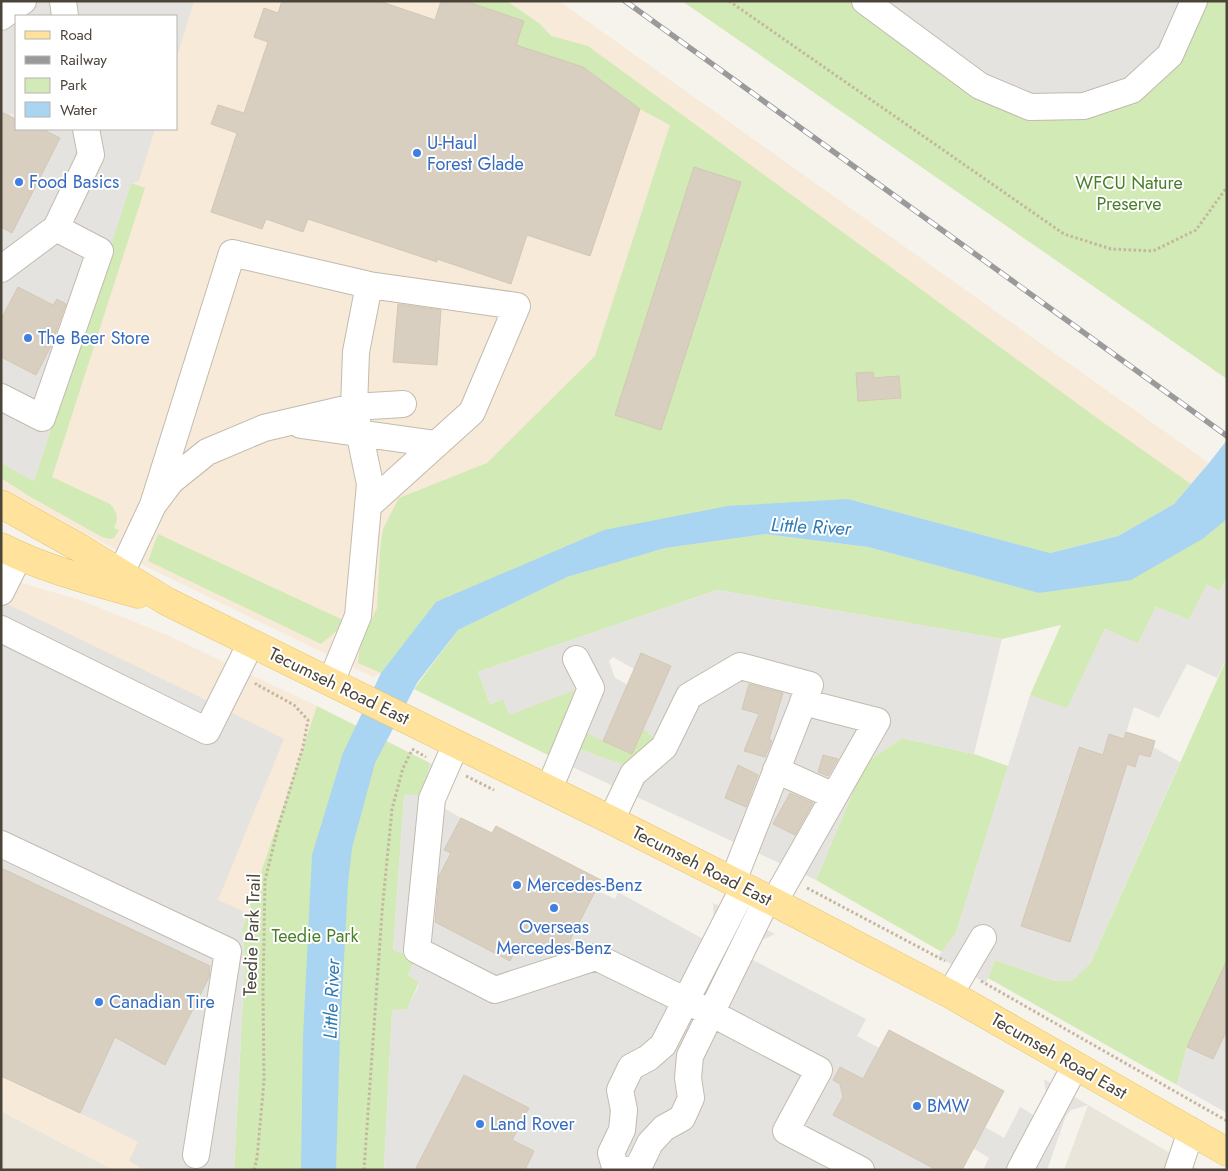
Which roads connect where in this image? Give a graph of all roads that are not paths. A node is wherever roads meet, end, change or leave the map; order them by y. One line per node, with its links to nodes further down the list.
1 (23, 1): 6 (lane)
2 (63, 1): 5 (lane)
3 (865, 1): 4 (lane)
4 (1194, 1)
5 (65, 15)
6 (1, 17)
7 (86, 130): 8 (lane)
8 (56, 228): 9 (lane); 11 (lane)
9 (1, 269)
10 (369, 285): 13 (lane); 16 (lane); 18 (lane)
11 (1, 397)
12 (403, 404): 13 (lane)
13 (354, 407): 14 (lane); 15 (lane)
14 (285, 423): 15 (lane); 18 (lane)
15 (360, 434): 16 (lane); 19 (lane)
16 (436, 444): 19 (lane)
17 (1, 504): 21 (main road, Tecumseh Road East)
18 (153, 505): 21 (lane)
19 (368, 506): 27 (lane)
20 (10, 551): 22 (lane); 23 (main road, Tecumseh Road East)
21 (121, 574): 23 (main road, Tecumseh Road East)
22 (1, 592)
23 (166, 601): 25 (main road, Tecumseh Road East)
24 (1, 629): 25 (lane)
25 (251, 643): 27 (main road, Tecumseh Road East)
26 (576, 659): 31 (lane)
27 (331, 682): 29 (main road, Tecumseh Road East)
28 (803, 702): 30 (lane); 32 (lane); 33 (lane)
29 (456, 744): 31 (main road, Tecumseh Road East); 38 (lane)
30 (776, 770): 32 (lane); 35 (lane)
31 (549, 789): 33 (main road, Tecumseh Road East)
32 (834, 796): 35 (lane)
33 (611, 820): 35 (main road, Tecumseh Road East)
34 (1, 844): 43 (lane)
35 (754, 892): 37 (main road, Tecumseh Road East); 38 (lane); 39 (lane)
36 (983, 938): 37 (lane)
37 (950, 994): 40 (main road, Tecumseh Road East)
38 (686, 1001): 39 (lane); 44 (lane)
39 (711, 1013): 45 (lane); 46 (lane)
40 (1075, 1066): 41 (main road, Tecumseh Road East); 47 (lane)
41 (1191, 1131): 42 (main road, Tecumseh Road East); 48 (lane)
42 (1227, 1152)
43 (196, 1155)
44 (616, 1170)
45 (627, 1170)
46 (861, 1170)
47 (1020, 1170)
48 (1178, 1170)

